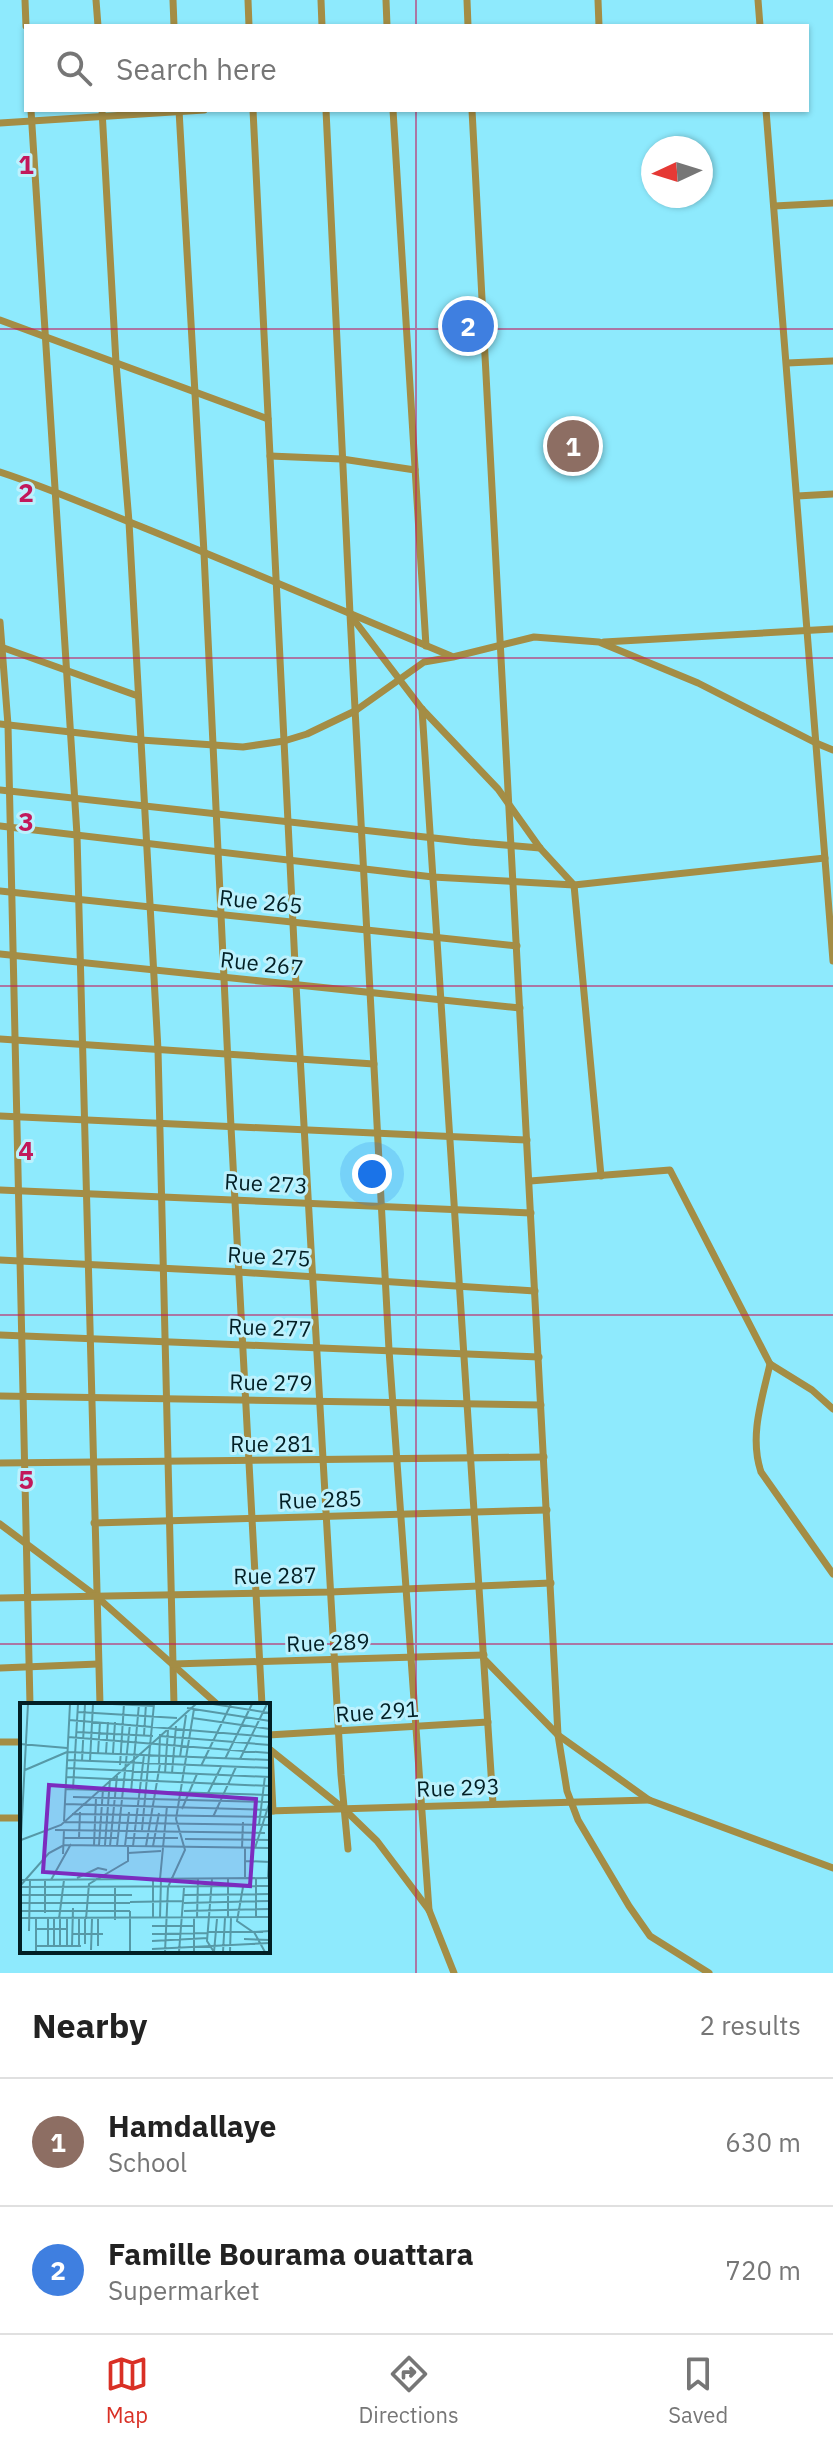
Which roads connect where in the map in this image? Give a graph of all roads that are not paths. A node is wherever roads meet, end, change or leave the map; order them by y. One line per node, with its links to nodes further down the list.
1 (25, 0): 10 (street)
2 (96, 0): 11 (street)
3 (173, 0): 12 (street)
4 (248, 0): 13 (street)
5 (321, 0): 14 (street)
6 (386, 0): 15 (street)
7 (467, 0): 16 (street)
8 (598, 0): 17 (street)
9 (758, 0): 18 (street)
10 (26, 24)
11 (98, 24)
12 (174, 24)
13 (249, 24)
14 (322, 24)
15 (387, 24)
16 (468, 24)
17 (599, 24)
18 (760, 24)
19 (31, 112): 28 (street)
20 (141, 112): 27 (street)
21 (179, 112): 37 (street)
22 (253, 112): 38 (street)
23 (326, 112): 40 (street)
24 (393, 112): 41 (street)
25 (472, 112): 54 (street)
26 (766, 112): 31 (street)
27 (103, 113): 28 (street); 35 (street)
28 (32, 121): 29 (street); 33 (street)
29 (0, 123)
30 (833, 203): 31 (street)
31 (774, 206): 36 (street)
32 (0, 320): 33 (street)
33 (46, 336): 35 (street); 43 (street)
34 (833, 361): 36 (street)
35 (116, 363): 37 (street); 46 (street)
36 (787, 363): 45 (street)
37 (194, 393): 38 (street); 47 (street)
38 (268, 419): 39 (street)
39 (270, 456): 40 (street); 48 (street)
40 (342, 459): 41 (street); 49 (street)
41 (415, 470): 55 (street)
42 (0, 472): 43 (street)
43 (55, 490): 46 (street); 58 (street)
44 (833, 494): 45 (street)
45 (797, 496): 52 (street)
46 (129, 522): 47 (street); 60 (street)
47 (204, 553): 48 (street); 68 (street)
48 (276, 581): 49 (street); 66 (street)
49 (350, 614): 55 (street); 59 (street); 62 (street)
50 (0, 622): 56 (street)
51 (833, 629): 52 (street)
52 (807, 630): 53 (street); 67 (street)
53 (599, 642): 54 (street); 67 (street)
54 (502, 645): 57 (street); 73 (street)
55 (426, 646): 57 (street)
56 (1, 647): 58 (street); 63 (street)
57 (453, 657): 59 (street)
58 (66, 671): 60 (street); 64 (street)
59 (398, 679): 61 (street); 62 (street)
60 (138, 696): 65 (street)
61 (422, 709): 73 (street); 81 (street)
62 (355, 711): 66 (street); 79 (street)
63 (4, 724): 64 (street); 71 (street)
64 (70, 731): 65 (street); 72 (street)
65 (141, 740): 68 (street); 74 (street)
66 (284, 741): 68 (street); 76 (street)
67 (816, 743): 69 (street); 83 (street)
68 (213, 744): 75 (street)
69 (833, 750)
70 (0, 790): 71 (street)
71 (9, 791): 72 (street); 78 (street)
72 (74, 799): 74 (street); 80 (street)
73 (510, 805): 84 (street); 85 (street)
74 (144, 806): 75 (street); 82 (street)
75 (216, 814): 76 (street); 86 (street)
76 (288, 822): 79 (street); 88 (street)
77 (0, 826): 78 (street)
78 (10, 827): 80 (street); 94 (street)
79 (361, 830): 81 (street); 89 (street)
80 (77, 835): 82 (street); 95 (street)
81 (430, 838): 84 (street); 90 (street)
82 (147, 843): 86 (street); 96 (street)
83 (828, 843): 87 (street)
84 (512, 846): 85 (street); 91 (street)
85 (540, 848): 92 (street)
86 (218, 851): 88 (street); 97 (street)
87 (825, 858): 92 (street); 99 (street)
88 (290, 860): 89 (street); 98 (street)
89 (363, 869): 90 (street); 100 (street)
90 (433, 877): 91 (street); 101 (street)
91 (514, 881): 92 (street); 102 (street)
92 (574, 885): 129 (street)
93 (0, 891): 94 (street, Rue 265)
94 (12, 892): 95 (street, Rue 265); 104 (street)
95 (78, 899): 96 (street, Rue 265); 106 (street)
96 (150, 907): 97 (street, Rue 265); 107 (street)
97 (221, 915): 98 (street, Rue 265); 108 (street)
98 (294, 922): 100 (street, Rue 265); 109 (street)
99 (832, 926): 105 (street)
100 (367, 930): 101 (street, Rue 265); 110 (street)
101 (437, 938): 102 (street, Rue 265); 111 (street)
102 (517, 946): 112 (street)
103 (0, 954): 104 (street, Rue 267)
104 (13, 955): 106 (street, Rue 267); 114 (street)
105 (833, 961)
106 (81, 962): 107 (street, Rue 267); 115 (street)
107 (154, 970): 108 (street, Rue 267); 116 (street)
108 (224, 977): 109 (street, Rue 267); 117 (street)
109 (296, 985): 110 (street, Rue 267); 118 (street)
110 (370, 993): 111 (street, Rue 267); 119 (street)
111 (441, 1000): 112 (street, Rue 267); 127 (street)
112 (520, 1008): 128 (street)
113 (0, 1039): 114 (street)
114 (15, 1040): 115 (street); 121 (street)
115 (82, 1045): 116 (street); 122 (street)
116 (158, 1050): 117 (street); 123 (street)
117 (228, 1054): 118 (street); 124 (street)
118 (301, 1059): 119 (street); 125 (street)
119 (374, 1064): 126 (street)
120 (0, 1116): 121 (street)
121 (17, 1117): 122 (street); 132 (street)
122 (84, 1121): 123 (street); 133 (street)
123 (160, 1124): 124 (street); 134 (street)
124 (231, 1127): 125 (street); 135 (street)
125 (304, 1130): 126 (street); 136 (street)
126 (377, 1133): 127 (street); 137 (street)
127 (450, 1136): 128 (street); 138 (street)
128 (527, 1140): 130 (street)
129 (601, 1176): 130 (street); 158 (street)
130 (530, 1181): 139 (street)
131 (0, 1190): 132 (street, Rue 273)
132 (19, 1190): 133 (street, Rue 273); 141 (street)
133 (86, 1193): 134 (street, Rue 273); 142 (street)
134 (162, 1196): 135 (street, Rue 273); 143 (street)
135 (235, 1200): 136 (street, Rue 273); 144 (street)
136 (308, 1203): 137 (street, Rue 273); 145 (street)
137 (381, 1207): 138 (street, Rue 273); 146 (street)
138 (454, 1210): 139 (street, Rue 273); 147 (street)
139 (531, 1213): 148 (street)
140 (0, 1260): 141 (street, Rue 275)
141 (20, 1261): 142 (street, Rue 275); 150 (street)
142 (88, 1265): 143 (street, Rue 275); 151 (street)
143 (163, 1268): 144 (street, Rue 275); 152 (street)
144 (238, 1272): 145 (street, Rue 275); 153 (street)
145 (313, 1276): 146 (street, Rue 275); 154 (street)
146 (385, 1281): 147 (street, Rue 275); 155 (street)
147 (459, 1286): 148 (street, Rue 275); 156 (street)
148 (535, 1291): 157 (street)
149 (0, 1335): 150 (street, Rue 277)
150 (22, 1335): 151 (street, Rue 277); 160 (street)
151 (89, 1337): 152 (street, Rue 277); 161 (street)
152 (165, 1341): 153 (street, Rue 277); 162 (street)
153 (242, 1344): 154 (street, Rue 277); 163 (street)
154 (316, 1347): 155 (street, Rue 277); 164 (street)
155 (389, 1350): 156 (street, Rue 277); 165 (street)
156 (464, 1353): 157 (street, Rue 277); 166 (street)
157 (539, 1357): 167 (street)
158 (770, 1364): 168 (street); 187 (street)
159 (0, 1396): 160 (street, Rue 279)
160 (23, 1396): 161 (street, Rue 279); 177 (street)
161 (91, 1397): 162 (street, Rue 279); 174 (street)
162 (166, 1398): 163 (street, Rue 279); 175 (street)
163 (245, 1400): 164 (street, Rue 279); 173 (street)
164 (319, 1401): 165 (street, Rue 279); 171 (street)
165 (393, 1402): 166 (street, Rue 279); 172 (street)
166 (467, 1403): 167 (street, Rue 279); 170 (street)
167 (541, 1405): 169 (street)
168 (833, 1409)
169 (544, 1457): 170 (street, Rue 281); 178 (street)
170 (471, 1459): 172 (street, Rue 281); 179 (street)
171 (323, 1460): 172 (street, Rue 281); 173 (street, Rue 281); 181 (street)
172 (397, 1460): 180 (street)
173 (248, 1461): 175 (street, Rue 281); 182 (street)
174 (92, 1462): 175 (street, Rue 281); 177 (street, Rue 281); 184 (street)
175 (168, 1462): 183 (street)
176 (0, 1463): 177 (street, Rue 281)
177 (25, 1463): 186 (street)
178 (547, 1510): 179 (street, Rue 285); 188 (street)
179 (474, 1512): 180 (street, Rue 285); 189 (street)
180 (401, 1514): 181 (street, Rue 285); 190 (street)
181 (326, 1517): 182 (street, Rue 285); 191 (street)
182 (251, 1519): 183 (street, Rue 285); 192 (street)
183 (169, 1521): 184 (street, Rue 285); 193 (street)
184 (94, 1523): 194 (street)
185 (0, 1524): 186 (street)
186 (26, 1543): 194 (street); 195 (street)
187 (833, 1574)
188 (551, 1583): 189 (street, Rue 287); 214 (street)
189 (479, 1586): 190 (street, Rue 287); 198 (street)
190 (406, 1589): 191 (street, Rue 287); 197 (street)
191 (330, 1592): 192 (street, Rue 287); 199 (street)
192 (255, 1594): 193 (street, Rue 287); 200 (street)
193 (171, 1595): 194 (street, Rue 287); 202 (street)
194 (96, 1596): 195 (street, Rue 287); 201 (street); 202 (street)
195 (28, 1597): 196 (street, Rue 287); 203 (street)
196 (0, 1598)
197 (411, 1657): 198 (street, Rue 289); 199 (street, Rue 289); 211 (street)
198 (484, 1657): 210 (street); 214 (street)
199 (334, 1660): 200 (street, Rue 289); 212 (street)
200 (259, 1662): 202 (street, Rue 289); 209 (street)
201 (98, 1664): 203 (street); 206 (street)
202 (173, 1664): 207 (street); 208 (street)
203 (29, 1667): 204 (street); 205 (street)
204 (0, 1668)
205 (30, 1703)
206 (100, 1703)
207 (174, 1703)
208 (216, 1703)
209 (262, 1703)
210 (488, 1722): 211 (street, Rue 291); 218 (street)
211 (416, 1727): 212 (street, Rue 291); 219 (street)
212 (338, 1732): 213 (street, Rue 291); 220 (street)
213 (270, 1735)
214 (558, 1735): 216 (street); 217 (street)
215 (270, 1750): 220 (street)
216 (649, 1800): 217 (street, Rue 293); 223 (street)
217 (571, 1802): 218 (street, Rue 293); 226 (street)
218 (493, 1804): 219 (street, Rue 293)
219 (422, 1806): 220 (street, Rue 293); 224 (street)
220 (344, 1809): 221 (street, Rue 293); 222 (street); 224 (street)
221 (270, 1811)
222 (348, 1849)
223 (833, 1868)
224 (429, 1910): 225 (street)
225 (454, 1973)
226 (709, 1973)

